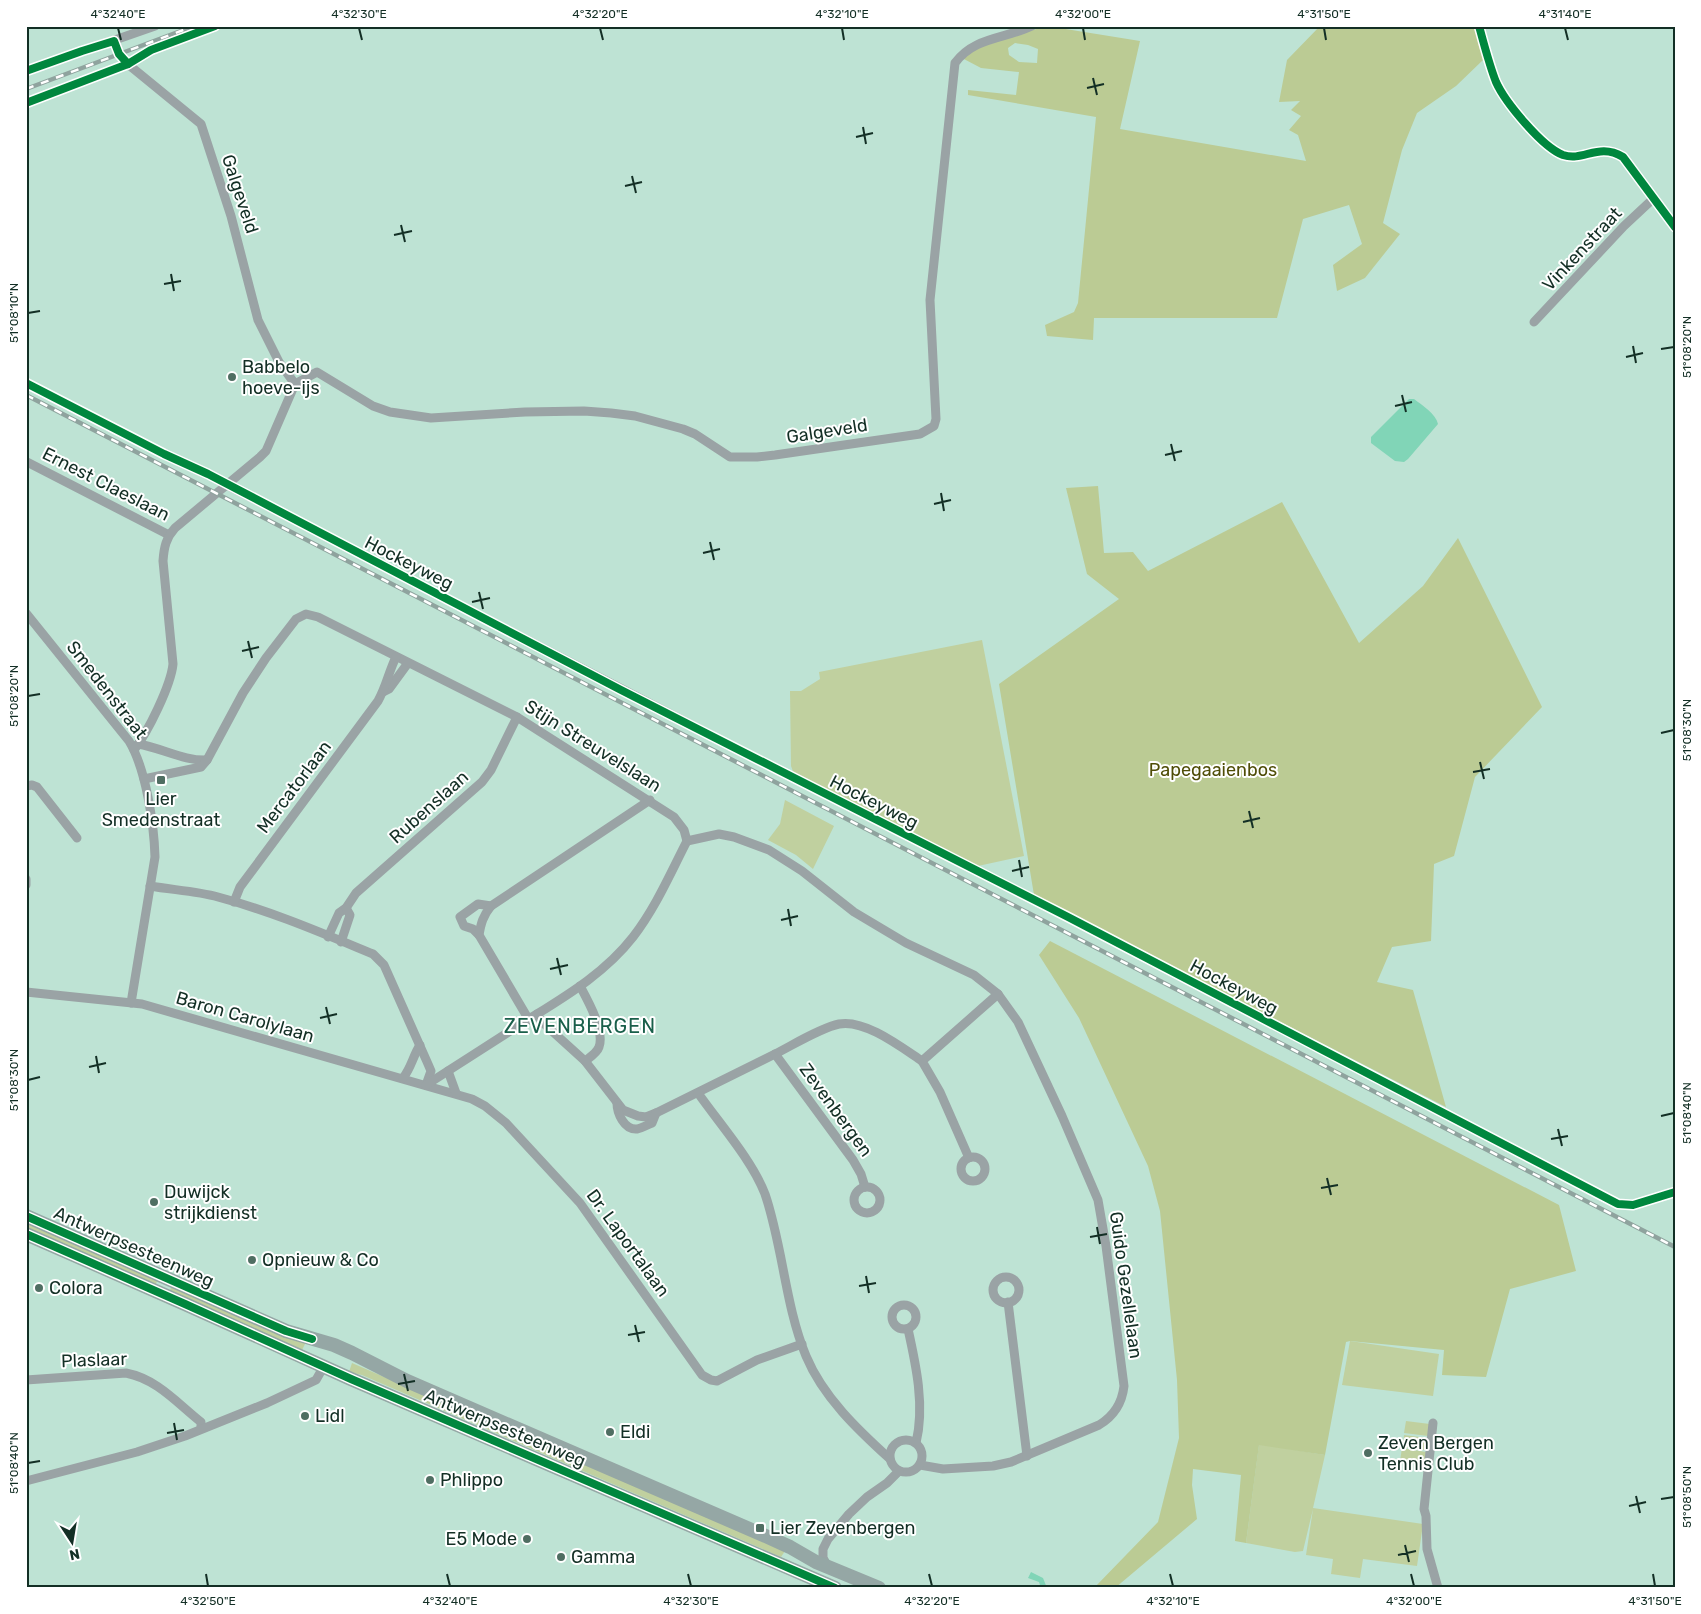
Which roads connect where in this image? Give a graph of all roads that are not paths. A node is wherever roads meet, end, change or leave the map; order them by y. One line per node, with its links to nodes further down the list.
1 (155, 26): 4 (street)
2 (1032, 26): 9 (street, Galgeveld)
3 (1479, 26): 6 (street)
4 (114, 42): 5 (street); 9 (street, Galgeveld)
5 (26, 71)
6 (1654, 198): 7 (street); 8 (street, Vinkenstraat)
7 (1675, 227)
8 (1534, 322)
9 (295, 384): 11 (street)
10 (27, 462): 12 (street, Ernest Claeslaan)
11 (227, 485): 12 (street, Ernest Claeslaan); 18 (street, Hockeyweg)
12 (169, 535): 19 (street, Ernest Claeslaan)
13 (26, 613): 19 (street, Smedenstraat)
14 (396, 657): 15 (street, Stijn Streuvelslaan); 16 (street, Mercatorlaan); 20 (street, Stijn Streuvelslaan)
15 (408, 663): 16 (street, Mercatorlaan); 17 (street, Stijn Streuvelslaan)
16 (383, 692): 30 (street, Mercatorlaan)
17 (517, 717): 24 (street, Stijn Streuvelslaan); 32 (street, Rubenslaan)
18 (711, 735)
19 (136, 747): 20 (street); 22 (street, Smedenstraat)
20 (207, 760): 22 (street)
21 (783, 772): 54 (street, Hockeyweg)
22 (144, 779): 29 (street, Smedenstraat)
23 (26, 786): 25 (street)
24 (650, 800): 26 (street, Stijn Streuvelslaan); 31 (street)
25 (78, 838)
26 (687, 841): 36 (street); 38 (street)
27 (26, 880): 28 (street)
28 (26, 885)
29 (150, 886): 30 (street); 39 (street, Smedenstraat)
30 (234, 902): 34 (street)
31 (491, 906): 33 (street); 33 (street, Zevenbergen)
32 (346, 908): 34 (street, Rubenslaan); 35 (street)
33 (479, 935): 40 (street, Zevenbergen)
34 (328, 937): 35 (street)
35 (341, 942): 41 (street)
36 (580, 986): 40 (street); 43 (street)
37 (26, 992): 39 (street, Baron Carolylaan)
38 (998, 994): 44 (street); 69 (street, Guido Gezellelaan)
39 (130, 1003): 46 (street, Baron Carolylaan)
40 (533, 1017): 43 (street, Zevenbergen); 45 (street)
41 (420, 1045): 46 (street); 47 (street)
42 (775, 1054): 44 (street, Zevenbergen); 49 (street, Zevenbergen); 53 (street, Zevenbergen)
43 (585, 1061): 50 (street, Zevenbergen)
44 (922, 1061): 52 (street, Zevenbergen)
45 (448, 1071): 47 (street); 48 (street)
46 (403, 1078): 47 (street, Baron Carolylaan)
47 (426, 1085): 48 (street, Dr. Laportalaan)
48 (456, 1093): 61 (street, Dr. Laportalaan)
49 (698, 1093): 51 (street, Zevenbergen); 61 (street)
50 (617, 1103): 51 (street, Zevenbergen); 51 (street, Zevenbergen)
51 (656, 1113)
52 (969, 1158)
53 (865, 1187)
54 (1675, 1192)
55 (26, 1216): 57 (main road, Antwerpsesteenweg)
56 (26, 1234): 58 (main road, Antwerpsesteenweg)
57 (173, 1281): 58 (main road); 62 (main road, Antwerpsesteenweg)
58 (165, 1295): 63 (main road, Antwerpsesteenweg)
59 (1008, 1302): 69 (street)
60 (908, 1329): 68 (street)
61 (802, 1344): 70 (street)
62 (352, 1353): 64 (main road); 75 (main road, Antwerpsesteenweg)
63 (324, 1366): 64 (main road, Antwerpsesteenweg); 67 (street)
64 (341, 1374): 77 (main road, Antwerpsesteenweg)
65 (26, 1380): 67 (street, Plaslaar)
66 (1433, 1423): 79 (street)
67 (201, 1428): 73 (street)
68 (916, 1443): 70 (street); 71 (street)
69 (1027, 1456): 71 (street, Guido Gezellelaan)
70 (890, 1459): 72 (street)
71 (920, 1465): 72 (street, Guido Gezellelaan)
72 (899, 1471): 74 (street, Guido Gezellelaan)
73 (26, 1481)
74 (822, 1549): 75 (street); 76 (street)
75 (805, 1556): 76 (main road, Antwerpsesteenweg)
76 (828, 1567): 78 (main road, Antwerpsesteenweg)
77 (835, 1588)
78 (878, 1588)
79 (1438, 1588)

